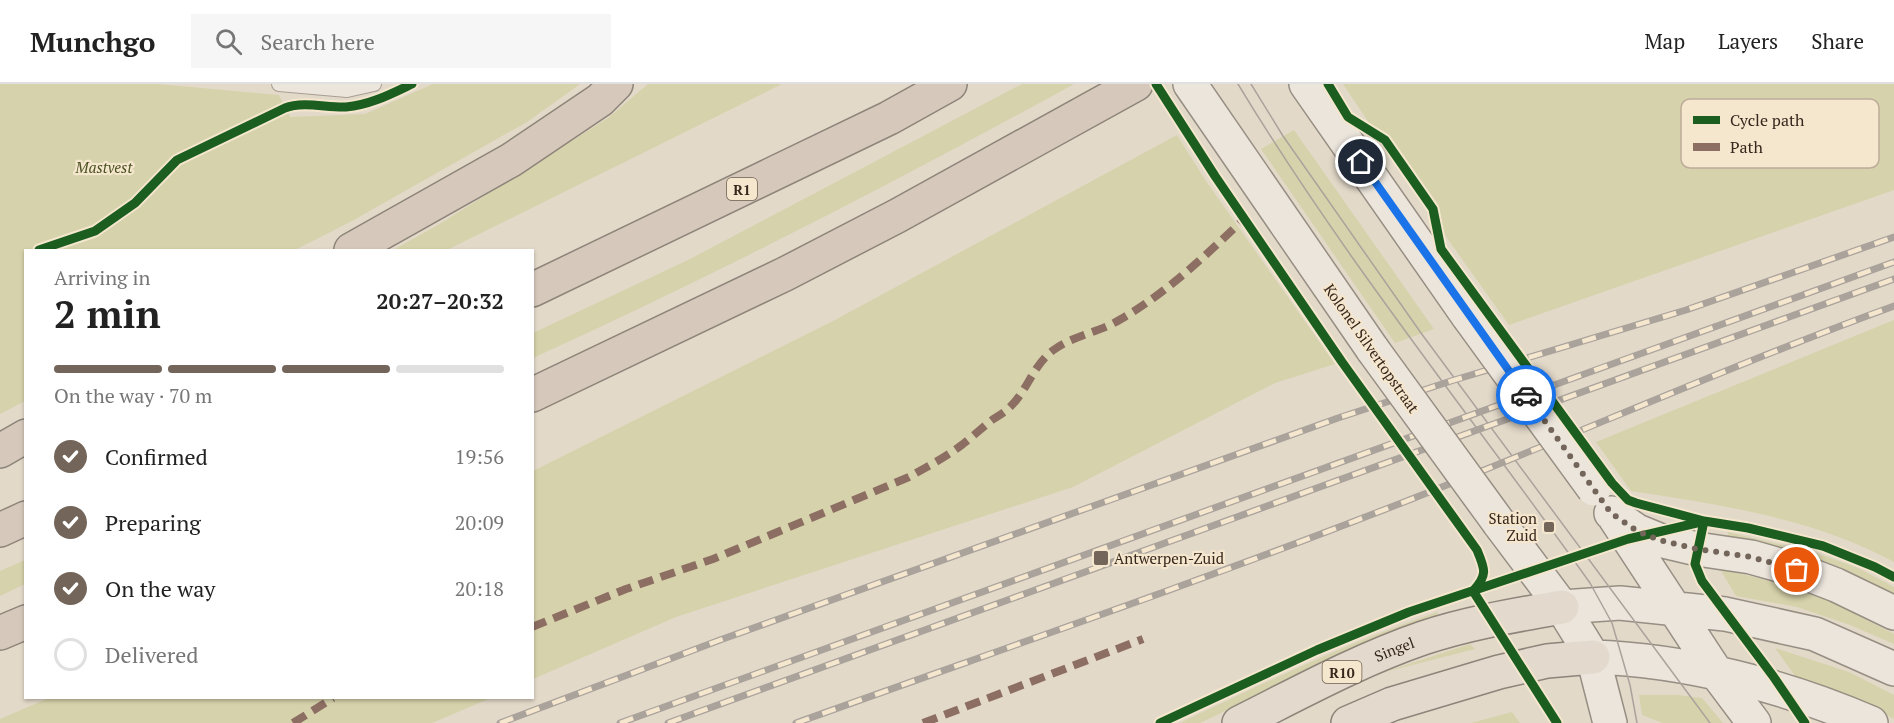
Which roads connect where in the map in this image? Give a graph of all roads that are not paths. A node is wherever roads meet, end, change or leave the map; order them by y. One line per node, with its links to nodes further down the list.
1 (279, 84): 2 (lane)
2 (374, 84)
3 (616, 84): 8 (highway)
4 (950, 84): 9 (highway, R1)
5 (1136, 84): 10 (highway)
6 (1190, 84): 16 (main road, Kolonel Silvertopstraat, bridge)
7 (1306, 84): 13 (main road, bridge)
8 (353, 249)
9 (534, 289)
10 (534, 394)
11 (24, 437): 12 (highway)
12 (0, 451)
13 (1603, 501): 17 (main road); 18 (main road)
14 (24, 519): 15 (highway)
15 (0, 530)
16 (1562, 607): 17 (main road, R10); 21 (main road, Kolonel Silvertopstraat); 24 (main road, Singel / R10)
17 (1674, 607): 22 (main road, R10); 23 (main road)
18 (1894, 613)
19 (24, 623): 20 (highway)
20 (0, 633)
21 (1593, 657): 23 (main road); 25 (main road); 26 (main road, Kolonel Silvertopstraat)
22 (1894, 669)
23 (1718, 675): 27 (main road); 28 (main road)
24 (1239, 723)
25 (1348, 723)
26 (1610, 723)
27 (1754, 723)
28 (1871, 723)

